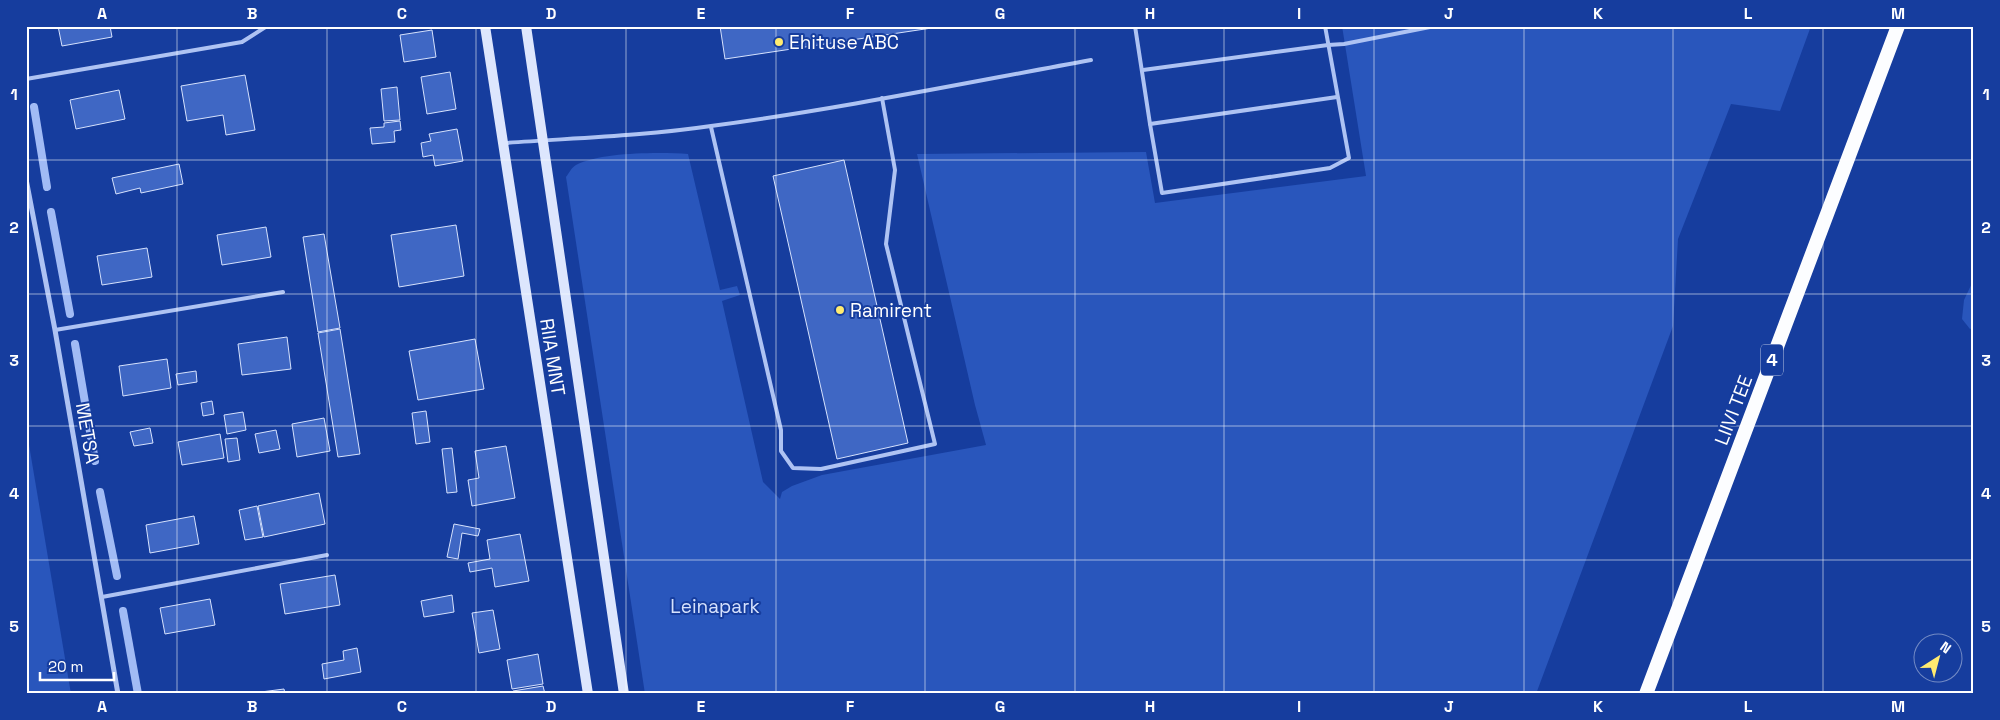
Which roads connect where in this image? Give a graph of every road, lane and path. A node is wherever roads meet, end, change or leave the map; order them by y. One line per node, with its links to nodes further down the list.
1 (267, 26): 11 (lane)
2 (485, 26): 17 (main road, RIIA MNT)
3 (526, 26): 16 (main road, RIIA MNT)
4 (1136, 26): 10 (lane)
5 (1325, 26): 8 (lane)
6 (1435, 26): 8 (lane)
7 (1898, 26): 26 (highway, LIIVI TEE / 4)
8 (1328, 45): 10 (lane); 12 (lane)
9 (1091, 60): 13 (lane)
10 (1143, 70): 14 (lane)
11 (26, 78)
12 (1336, 97): 14 (lane); 14 (lane)
13 (882, 98): 15 (lane); 15 (lane)
14 (1150, 124)
15 (711, 126): 16 (lane)
16 (542, 141): 17 (lane); 25 (main road, RIIA MNT)
17 (503, 143): 24 (main road, RIIA MNT)
18 (26, 179): 20 (street, METSA)
19 (282, 292): 20 (lane)
20 (55, 330): 22 (street, METSA)
21 (327, 555): 22 (lane)
22 (102, 597): 23 (street, METSA)
23 (118, 694)
24 (588, 694)
25 (624, 694)
26 (1646, 694)

